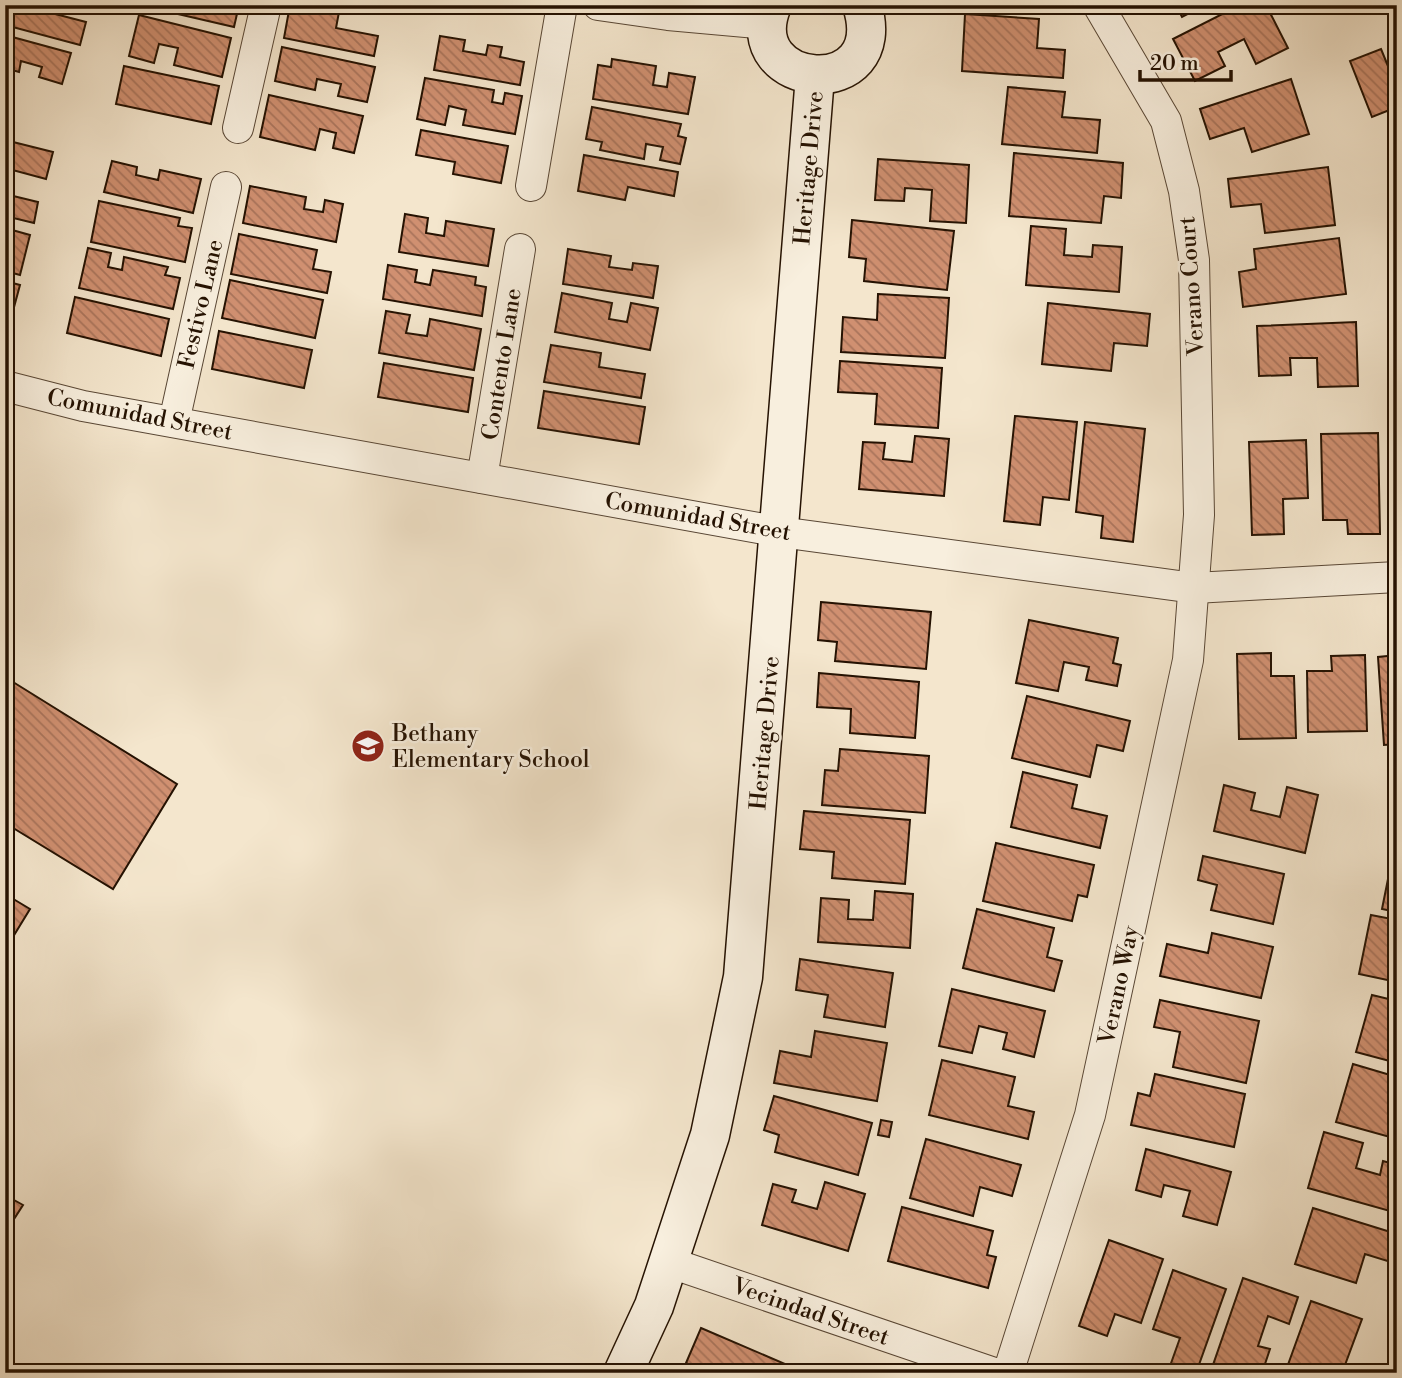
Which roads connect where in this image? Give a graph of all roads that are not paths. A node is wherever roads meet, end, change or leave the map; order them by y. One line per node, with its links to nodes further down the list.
1 (266, 5): 8 (street)
2 (562, 5): 9 (street)
3 (598, 5): 6 (street)
4 (862, 5): 7 (street, Heritage Drive)
5 (1098, 5): 17 (street, Verano Court)
6 (770, 15): 7 (street, Heritage Drive)
7 (816, 76): 15 (street, Heritage Drive)
8 (238, 128)
9 (531, 186)
10 (226, 187): 13 (street, Festivo Lane)
11 (520, 249): 14 (street, Contento Lane)
12 (5, 386): 13 (street, Comunidad Street)
13 (174, 422): 14 (street, Comunidad Street)
14 (482, 478): 15 (street, Comunidad Street)
15 (780, 532): 17 (street, Comunidad Street); 18 (street, Heritage Drive)
16 (1397, 577): 17 (street, Comunidad Street)
17 (1194, 588): 21 (street, Verano Way)
18 (668, 1262): 19 (street, Heritage Drive); 20 (street, Vecindad Street)
19 (623, 1373)
20 (994, 1373)
21 (1008, 1373)

